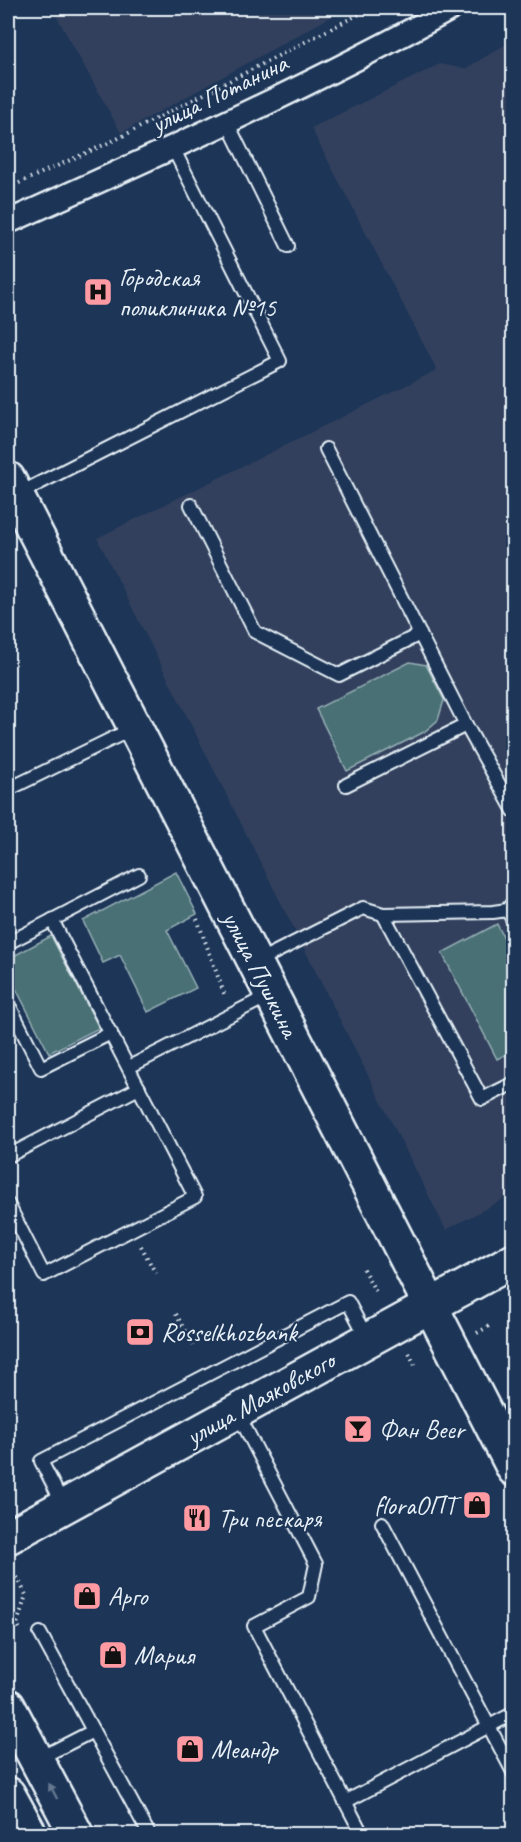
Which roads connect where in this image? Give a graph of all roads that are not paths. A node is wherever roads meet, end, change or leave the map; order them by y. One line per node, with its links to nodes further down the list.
1 (452, 8): 2 (street, улица Потанина)
2 (227, 122): 3 (street, улица Потанина); 5 (lane)
3 (173, 148): 4 (street, улица Потанина); 7 (lane)
4 (8, 222)
5 (288, 246)
6 (326, 449): 9 (lane)
7 (12, 487): 11 (street, улица Пушкина)
8 (190, 505): 9 (lane)
9 (420, 634): 10 (lane)
10 (466, 725): 13 (lane); 14 (lane)
11 (135, 728): 12 (lane); 21 (street, улица Пушкина)
12 (8, 776)
13 (346, 784)
14 (513, 811)
15 (139, 875): 18 (lane)
16 (510, 905): 17 (lane); 19 (lane)
17 (383, 914): 21 (lane); 26 (lane)
18 (52, 920): 20 (lane); 24 (lane)
19 (513, 922)
20 (8, 943)
21 (255, 962): 22 (street, улица Пушкина)
22 (271, 994): 25 (lane); 31 (street, улица Пушкина)
23 (8, 1003): 24 (lane)
24 (111, 1033): 25 (lane)
25 (129, 1067): 27 (lane)
26 (513, 1083)
27 (139, 1088): 28 (lane); 29 (lane)
28 (8, 1156)
29 (8, 1204)
30 (513, 1260): 31 (street, улица Маяковского)
31 (430, 1305): 32 (street, улица Маяковского); 34 (street, улица Пушкина)
32 (368, 1339): 33 (street, улица Маяковского); 35 (lane)
33 (237, 1412): 35 (street, улица Маяковского); 46 (lane)
34 (513, 1469)
35 (64, 1506): 37 (street, улица Маяковского)
36 (382, 1523): 41 (lane)
37 (8, 1537)
38 (40, 1633): 42 (lane)
39 (8, 1706): 43 (street)
40 (513, 1713): 41 (lane)
41 (489, 1726): 44 (lane); 46 (lane)
42 (93, 1731): 43 (lane); 49 (lane)
43 (36, 1759): 48 (street, one-way to 43)
44 (513, 1774)
45 (8, 1794): 47 (street)
46 (345, 1802): 50 (lane)
47 (30, 1834)
48 (76, 1834)
49 (149, 1834)
50 (363, 1834)

